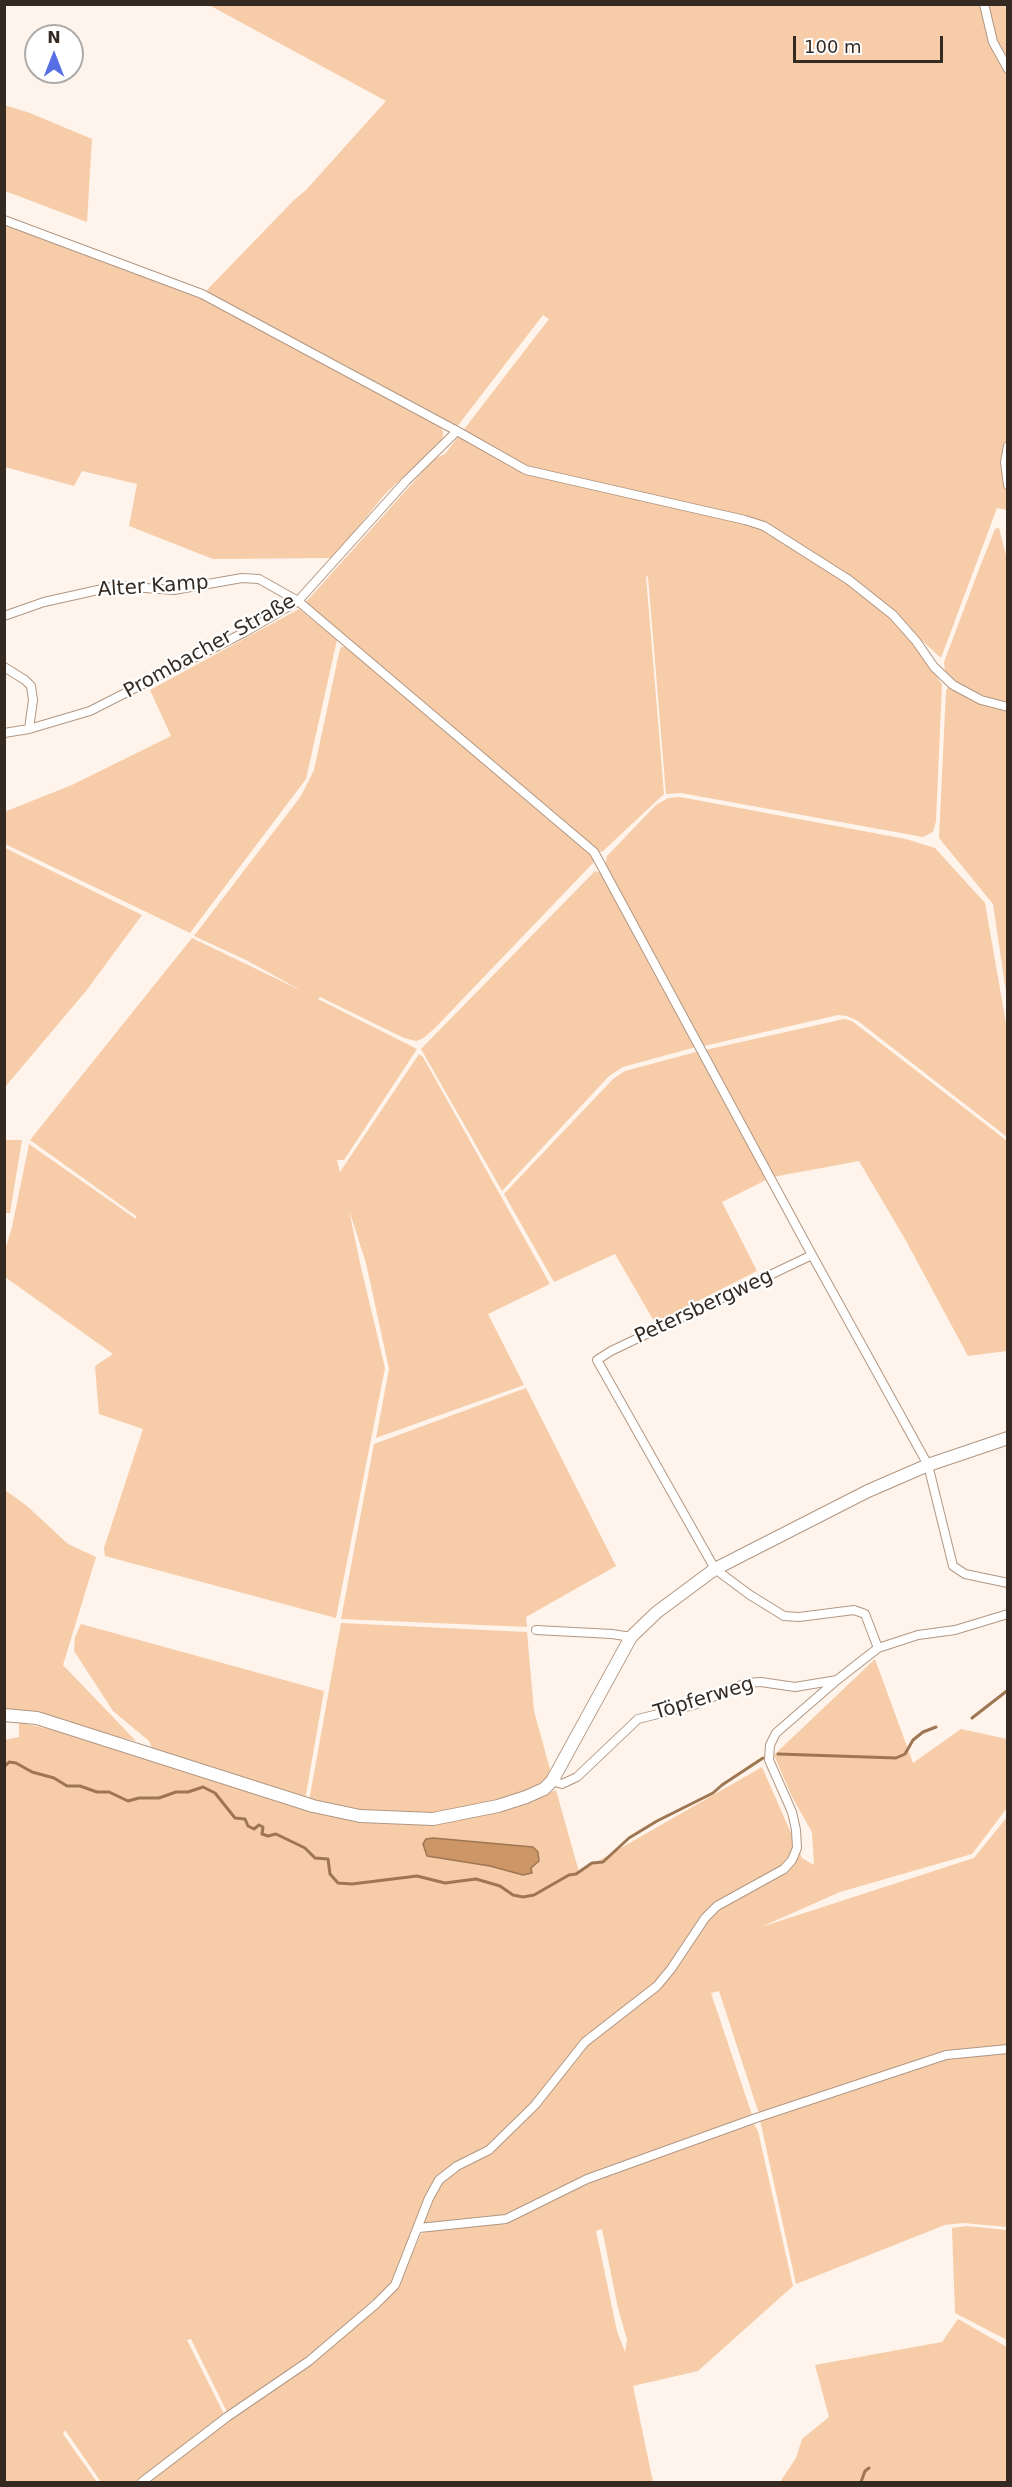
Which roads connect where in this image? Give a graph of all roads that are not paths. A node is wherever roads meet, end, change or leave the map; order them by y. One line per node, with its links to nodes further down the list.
1 (984, 4): 2 (street)
2 (1008, 69)
3 (4, 220): 4 (street)
4 (457, 431): 7 (street, Prombacher Straße); 10 (street)
5 (1008, 446): 6 (street)
6 (1008, 485)
7 (298, 601): 8 (street, Alter Kamp); 11 (street, Prombacher Straße); 13 (street, Alter Kamp)
8 (4, 616)
9 (4, 667): 11 (street)
10 (1008, 707)
11 (30, 729): 12 (street, Prombacher Straße)
12 (4, 734)
13 (812, 1255): 15 (street); 16 (street, Petersbergweg)
14 (1008, 1438): 15 (street)
15 (928, 1465): 16 (street); 17 (street)
16 (715, 1569): 20 (street); 21 (street)
17 (1008, 1583)
18 (1008, 1614): 21 (street, Töpferweg)
19 (537, 1630): 20 (street)
20 (631, 1637): 24 (street)
21 (878, 1647): 22 (street, Töpferweg)
22 (837, 1680): 24 (street, Töpferweg); 26 (street)
23 (4, 1715): 24 (street)
24 (552, 1781)
25 (1008, 2049): 26 (street)
26 (419, 2228): 27 (street)
27 (142, 2482)

